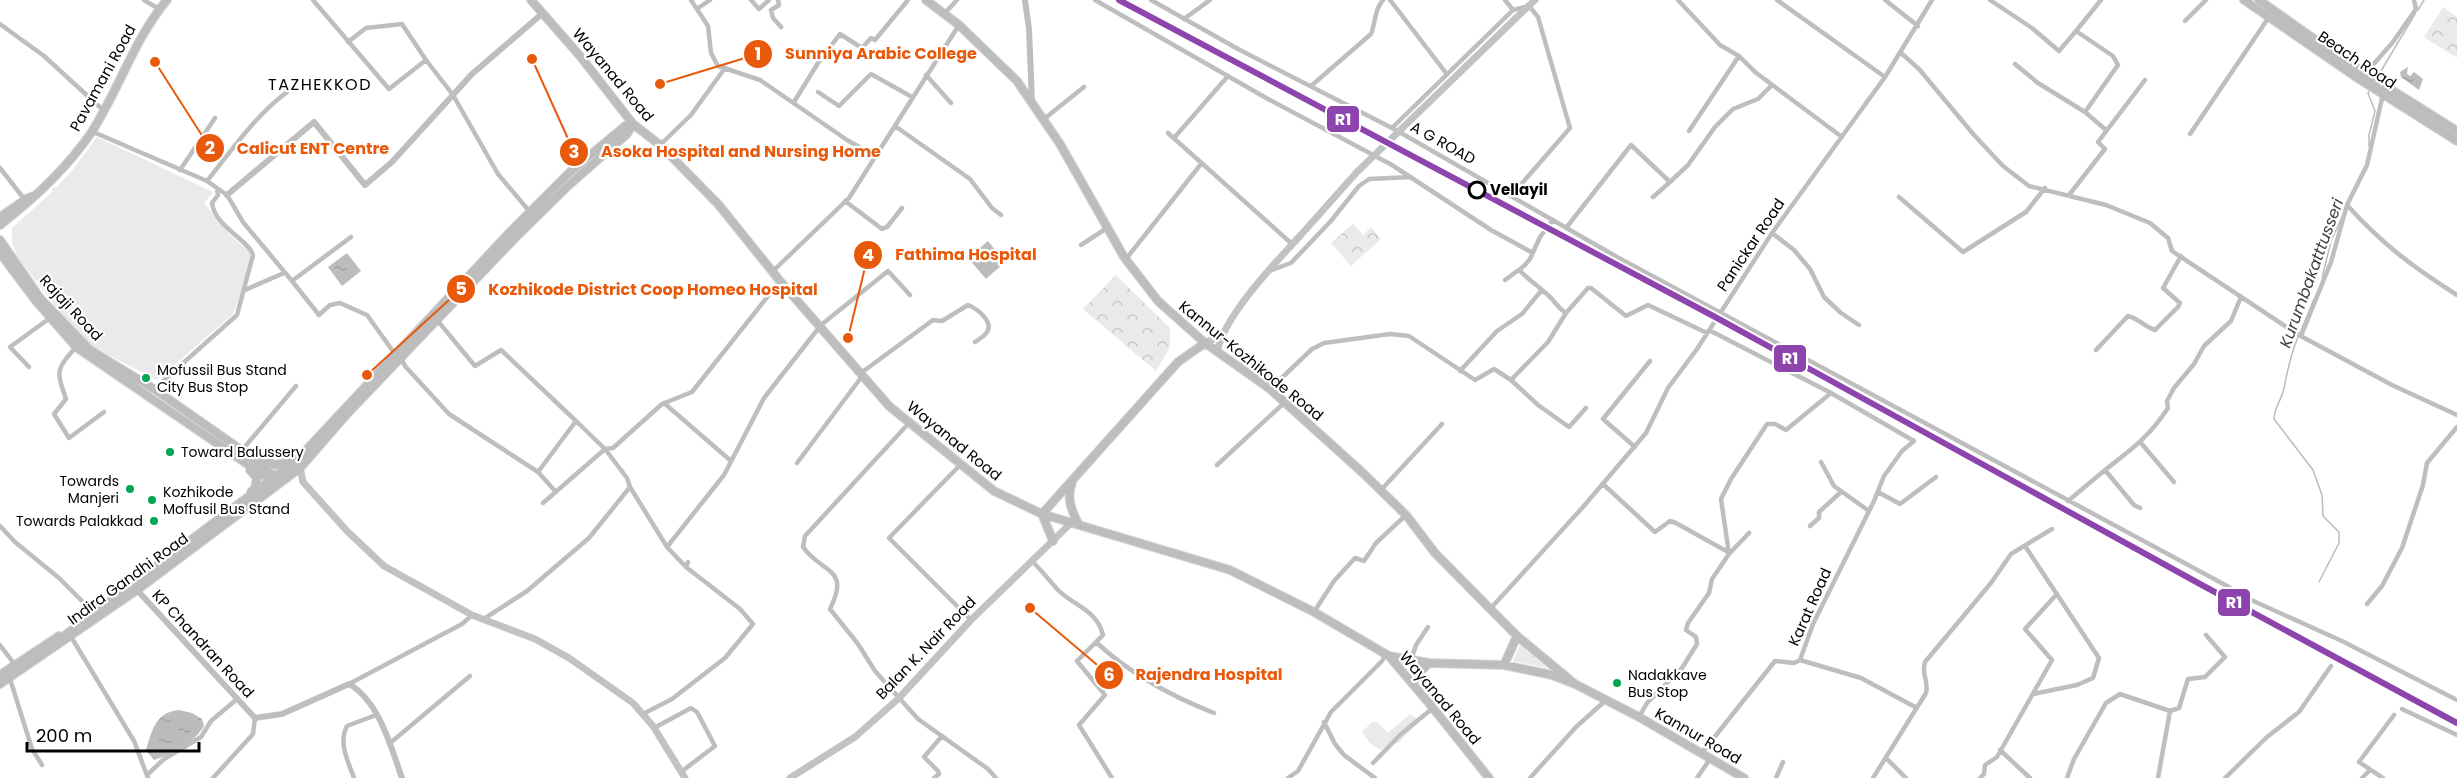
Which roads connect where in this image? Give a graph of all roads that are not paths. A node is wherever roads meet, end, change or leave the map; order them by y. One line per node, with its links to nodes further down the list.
1 (144, 0): 31 (street)
2 (167, 0): 31 (main road, Pavamani Road)
3 (313, 0): 44 (street)
4 (531, 0): 34 (main road, Wayanad Road)
5 (691, 0): 32 (street)
6 (710, 0): 32 (street)
7 (751, 0): 8 (street)
8 (769, 0)
9 (778, 0): 42 (street)
10 (908, 0): 65 (street)
11 (926, 0): 35 (main road, Kannur-Kozhikode Road)
12 (957, 0): 35 (street)
13 (1024, 0): 64 (street)
14 (1095, 0): 52 (street)
15 (1151, 0): 37 (street, A G ROAD)
16 (1210, 0): 37 (street)
17 (1383, 0): 57 (street)
18 (1390, 0): 50 (street)
19 (1505, 0): 33 (street)
20 (1678, 0): 46 (street)
21 (1777, 0): 53 (street)
22 (1885, 0): 41 (street)
23 (1932, 0): 41 (street, Panickar Road)
24 (1990, 0): 43 (street)
25 (2101, 0): 43 (street)
26 (2206, 0): 38 (street)
27 (2244, 0): 36 (main road, Beach Road)
28 (2259, 0): 54 (main road)
29 (2414, 0): 54 (street)
30 (1532, 3): 33 (street); 96 (street); 114 (main road, bridge)
31 (159, 9): 67 (main road, Pavamani Road)
32 (697, 9): 49 (street)
33 (1513, 10): 50 (street)
34 (543, 13): 62 (street); 71 (main road, Wayanad Road)
35 (944, 14): 40 (main road, Kannur-Kozhikode Road)
36 (2269, 17): 54 (main road, Beach Road); 79 (street)
37 (1184, 18): 57 (street, A G ROAD)
38 (2185, 21)
39 (0, 24): 67 (street)
40 (959, 25): 51 (street); 64 (main road, Kannur-Kozhikode Road)
41 (1918, 26): 45 (street, Panickar Road)
42 (781, 27)
43 (2076, 31): 68 (street)
44 (348, 42): 47 (street); 47 (street)
45 (1901, 53): 53 (street, Panickar Road); 92 (street)
46 (1739, 56): 56 (street); 76 (street)
47 (426, 60): 62 (street)
48 (2015, 64): 68 (street)
49 (725, 68): 65 (street); 83 (street)
50 (1446, 73): 73 (street)
51 (926, 75): 63 (street); 66 (street)
52 (1228, 76): 81 (street); 88 (street)
53 (1885, 77): 80 (street, Panickar Road)
54 (2366, 78): 59 (main road)
55 (2145, 80): 75 (street)
56 (1772, 85): 80 (street); 90 (street)
57 (1311, 86): 73 (street, A G ROAD)
58 (1084, 87): 70 (street)
59 (2382, 91): 74 (main road); 82 (main road, Beach Road); 101 (street)
60 (287, 92): 89 (street)
61 (818, 92): 63 (street)
62 (453, 95): 94 (street); 103 (street)
63 (912, 97): 72 (street)
64 (1032, 101): 70 (main road, Kannur-Kozhikode Road)
65 (794, 102): 84 (street)
66 (951, 103)
67 (103, 110): 77 (main road, Pavamani Road)
68 (2085, 112): 75 (street)
69 (215, 118): 87 (street)
70 (1044, 119): 108 (main road, Kannur-Kozhikode Road)
71 (633, 124): 83 (main road, Wayanad Road); 103 (main road, Indira Gandhi Road); 111 (main road, Indira Gandhi Road)
72 (895, 126): 84 (street); 104 (street)
73 (1392, 128): 96 (street, A G ROAD)
74 (2456, 129)
75 (2106, 130): 95 (street)
76 (1689, 131)
77 (92, 132): 87 (street); 93 (main road, Pavamani Road)
78 (1168, 133): 81 (street)
79 (2190, 134)
80 (1842, 137): 110 (street, Panickar Road)
81 (1174, 138): 85 (street)
82 (2457, 141)
83 (660, 145): 121 (main road, Wayanad Road)
84 (875, 156): 100 (street)
85 (1202, 164): 114 (street); 119 (street)
86 (0, 168): 99 (street)
87 (180, 170): 89 (street)
88 (1411, 177): 116 (street); 122 (street)
89 (207, 181): 91 (street)
90 (1670, 182): 97 (street); 109 (street)
91 (217, 188): 94 (street); 127 (street)
92 (2045, 188): 95 (street); 98 (street)
93 (37, 194): 99 (main road, Pavamani Road); 107 (main road, Pavamani Road)
94 (227, 195): 123 (street)
95 (2069, 195): 118 (street)
96 (1511, 196): 106 (street, A G ROAD)
97 (1653, 197)
98 (1899, 197)
99 (25, 200): 105 (main road, Pavamani Road)
100 (845, 201): 102 (street); 121 (street)
101 (2347, 205): 130 (street); 140 (street)
102 (902, 208)
103 (530, 213): 111 (main road, Indira Gandhi Road)
104 (1002, 215)
105 (0, 217)
106 (1553, 220): 109 (street, A G ROAD); 116 (street)
107 (0, 225)
108 (1107, 228): 115 (street); 119 (main road, Kannur-Kozhikode Road)
109 (1566, 228): 132 (street, A G ROAD)
110 (1772, 232): 132 (street, Panickar Road); 137 (street)
111 (513, 235): 135 (main road, Indira Gandhi Road); 146 (main road, Indira Gandhi Road)
112 (351, 237): 125 (street)
113 (0, 240): 153 (main road, Rajaji Road)
114 (1292, 244): 122 (main road)
115 (1082, 246)
116 (1533, 252): 120 (street)
117 (0, 253): 134 (main road)
118 (2181, 256): 131 (street); 144 (street)
119 (1126, 259): 142 (main road, Kannur-Kozhikode Road)
120 (1519, 270): 124 (street); 128 (street)
121 (773, 271): 126 (main road, Wayanad Road)
122 (1269, 271): 139 (main road)
123 (284, 273): 125 (street); 127 (street)
124 (1505, 280)
125 (292, 281): 146 (street)
126 (780, 281): 136 (main road, Wayanad Road); 157 (street)
127 (245, 290): 153 (street)
128 (1541, 291): 133 (street); 149 (street)
129 (910, 295): 136 (street)
130 (2457, 295)
131 (2241, 297): 140 (street); 165 (street)
132 (1721, 312): 138 (street, Panickar Road); 189 (street, A G ROAD)
133 (1566, 314): 138 (street); 151 (street)
134 (50, 318): 143 (main road); 148 (street)
135 (437, 320): 146 (main road, Indira Gandhi Road); 161 (street)
136 (821, 325): 150 (main road, Wayanad Road); 169 (street)
137 (1859, 325)
138 (1708, 332): 155 (street); 166 (street, Panickar Road)
139 (1222, 334): 142 (main road); 145 (main road)
140 (2301, 336): 160 (street)
141 (975, 342): 150 (street)
142 (1205, 343): 145 (main road, Kannur-Kozhikode Road); 179 (main road)
143 (76, 347): 159 (street); 168 (main road)
144 (2096, 350)
145 (1217, 352): 154 (main road, Kannur-Kozhikode Road)
146 (398, 356): 172 (main road, Indira Gandhi Road); 176 (street)
147 (1650, 361): 166 (street)
148 (29, 367)
149 (1460, 371): 151 (street); 154 (street)
150 (862, 374): 162 (main road, Wayanad Road); 171 (street)
151 (1511, 380): 158 (street)
152 (296, 386): 168 (street)
153 (154, 389): 168 (main road, Rajaji Road)
154 (1270, 389): 156 (main road, Kannur-Kozhikode Road)
155 (1831, 393): 187 (street, Karat Road); 203 (street)
156 (1285, 402): 174 (street); 184 (main road, Kannur-Kozhikode Road)
157 (664, 404): 167 (street); 169 (street)
158 (1586, 408)
159 (104, 412)
160 (2457, 415)
161 (576, 421): 167 (street); 176 (street)
162 (909, 423): 173 (main road, Wayanad Road); 238 (street)
163 (1442, 424): 184 (street)
164 (2457, 427): 207 (street)
165 (2141, 443): 175 (street); 180 (street)
166 (1635, 447): 182 (street, Panickar Road)
167 (605, 449): 183 (street); 185 (street)
168 (238, 450): 172 (main road); 178 (main road, Rajaji Road); 188 (main road)
169 (731, 461): 202 (street)
170 (1821, 462): 186 (street)
171 (797, 463)
172 (298, 464): 178 (main road, Indira Gandhi Road); 181 (main road, Indira Gandhi Road); 211 (main road)
173 (961, 464): 193 (main road, Wayanad Road); 213 (street)
174 (1217, 465)
175 (2105, 470): 189 (street); 191 (street)
176 (538, 472): 185 (street)
177 (1936, 477): 187 (street)
178 (273, 478): 181 (main road, Rajaji Road); 188 (main road, Indira Gandhi Road)
179 (1074, 479): 193 (main road); 195 (main road)
180 (2174, 482)
181 (279, 484): 205 (main road, Indira Gandhi Road)
182 (1603, 484): 203 (street); 208 (street, Panickar Road)
183 (630, 487): 202 (street); 212 (street)
184 (1380, 490): 194 (main road, Kannur-Kozhikode Road)
185 (556, 492): 190 (street)
186 (1841, 492): 192 (street); 197 (street)
187 (1878, 492): 192 (street, Karat Road)
188 (244, 500): 209 (main road, Indira Gandhi Road)
189 (2068, 501): 240 (street, A G ROAD)
190 (543, 503)
191 (2140, 508)
192 (1869, 511): 223 (street, Karat Road)
193 (1042, 514): 195 (main road, Wayanad Road); 200 (main road)
194 (1406, 515): 208 (main road, Kannur-Kozhikode Road); 210 (street)
195 (1075, 524): 200 (main road, Balan K. Nair Road); 210 (main road, Wayanad Road)
196 (0, 526): 209 (street)
197 (1810, 526)
198 (2052, 529): 201 (street)
199 (1749, 533): 203 (street)
200 (1053, 541): 204 (main road, Balan K. Nair Road)
201 (2025, 546): 206 (street); 242 (street)
202 (667, 547): 246 (street)
203 (1729, 553): 250 (street)
204 (1033, 562): 213 (main road, Balan K. Nair Road); 219 (street)
205 (137, 590): 214 (main road, Indira Gandhi Road); 237 (street, KP Chandran Road)
206 (2057, 594): 236 (street); 236 (street)
207 (2367, 604)
208 (1491, 608): 217 (main road, Kannur-Kozhikode Road)
209 (93, 612): 214 (main road, Indira Gandhi Road)
210 (1314, 612): 221 (main road, Wayanad Road)
211 (472, 615): 212 (main road); 233 (street)
212 (482, 620): 246 (main road)
213 (972, 620): 238 (main road, Balan K. Nair Road)
214 (83, 624): 218 (main road); 225 (main road); 232 (main road, Indira Gandhi Road)
215 (1428, 627): 222 (street)
216 (2206, 635): 244 (street)
217 (1517, 636): 226 (main road); 234 (main road, Kannur-Kozhikode Road)
218 (73, 640): 230 (main road); 265 (street)
219 (1096, 642): 245 (street); 273 (street)
220 (0, 645): 225 (street)
221 (1387, 655): 222 (main road); 231 (main road, Wayanad Road); 251 (street)
222 (1411, 660): 224 (main road)
223 (1800, 660): 242 (street); 257 (street, Karat Road)
224 (1429, 663): 226 (main road); 231 (main road)
225 (15, 665): 228 (main road)
226 (1504, 665): 234 (main road)
227 (2331, 666): 287 (street)
228 (0, 675)
229 (470, 676): 255 (street)
230 (11, 682): 235 (main road); 262 (street)
231 (1413, 683): 241 (main road, Wayanad Road)
232 (0, 684)
233 (349, 684): 247 (street); 249 (street, KP Chandran Road)
234 (1575, 684): 239 (main road, Kannur Road)
235 (0, 690)
236 (2032, 694): 256 (street)
237 (237, 699): 249 (street, KP Chandran Road); 265 (street)
238 (898, 699): 254 (street); 270 (main road, Balan K. Nair Road)
239 (1606, 700): 250 (main road, Kannur Road); 277 (street)
240 (2457, 700)
241 (1433, 708): 261 (street); 276 (main road, Wayanad Road)
242 (1917, 708): 258 (street)
243 (2402, 709): 253 (street)
244 (2170, 711): 285 (street); 286 (street)
245 (1214, 713)
246 (643, 714): 252 (main road)
247 (376, 715): 255 (street); 268 (street)
248 (2394, 715): 263 (street)
249 (255, 717): 267 (street)
250 (1639, 717): 257 (main road, Kannur Road)
251 (1324, 722): 274 (street); 275 (street)
252 (654, 728): 264 (main road); 264 (street)
253 (2457, 735)
254 (942, 736): 271 (street); 272 (street)
255 (389, 744): 269 (street)
256 (2000, 750): 283 (street); 284 (street)
257 (1701, 754): 259 (main road, Kannur Road)
258 (1886, 758): 281 (street); 282 (street)
259 (1710, 759): 266 (main road, Kannur Road); 278 (street)
260 (1783, 762): 280 (street)
261 (1373, 763)
262 (42, 765)
263 (2370, 770): 288 (street); 289 (street)
264 (683, 775)
265 (147, 776)
266 (1736, 776): 279 (main road, Kannur Road)
267 (213, 778)
268 (354, 778)
269 (402, 778)
270 (792, 778)
271 (934, 778)
272 (996, 778)
273 (1112, 778)
274 (1288, 778)
275 (1375, 778)
276 (1489, 778)
277 (1530, 778)
278 (1697, 778)
279 (1743, 778)
280 (1776, 778)
281 (1873, 778)
282 (1906, 778)
283 (1980, 778)
284 (2030, 778)
285 (2067, 778)
286 (2158, 778)
287 (2226, 778)
288 (2362, 778)
289 (2383, 778)

